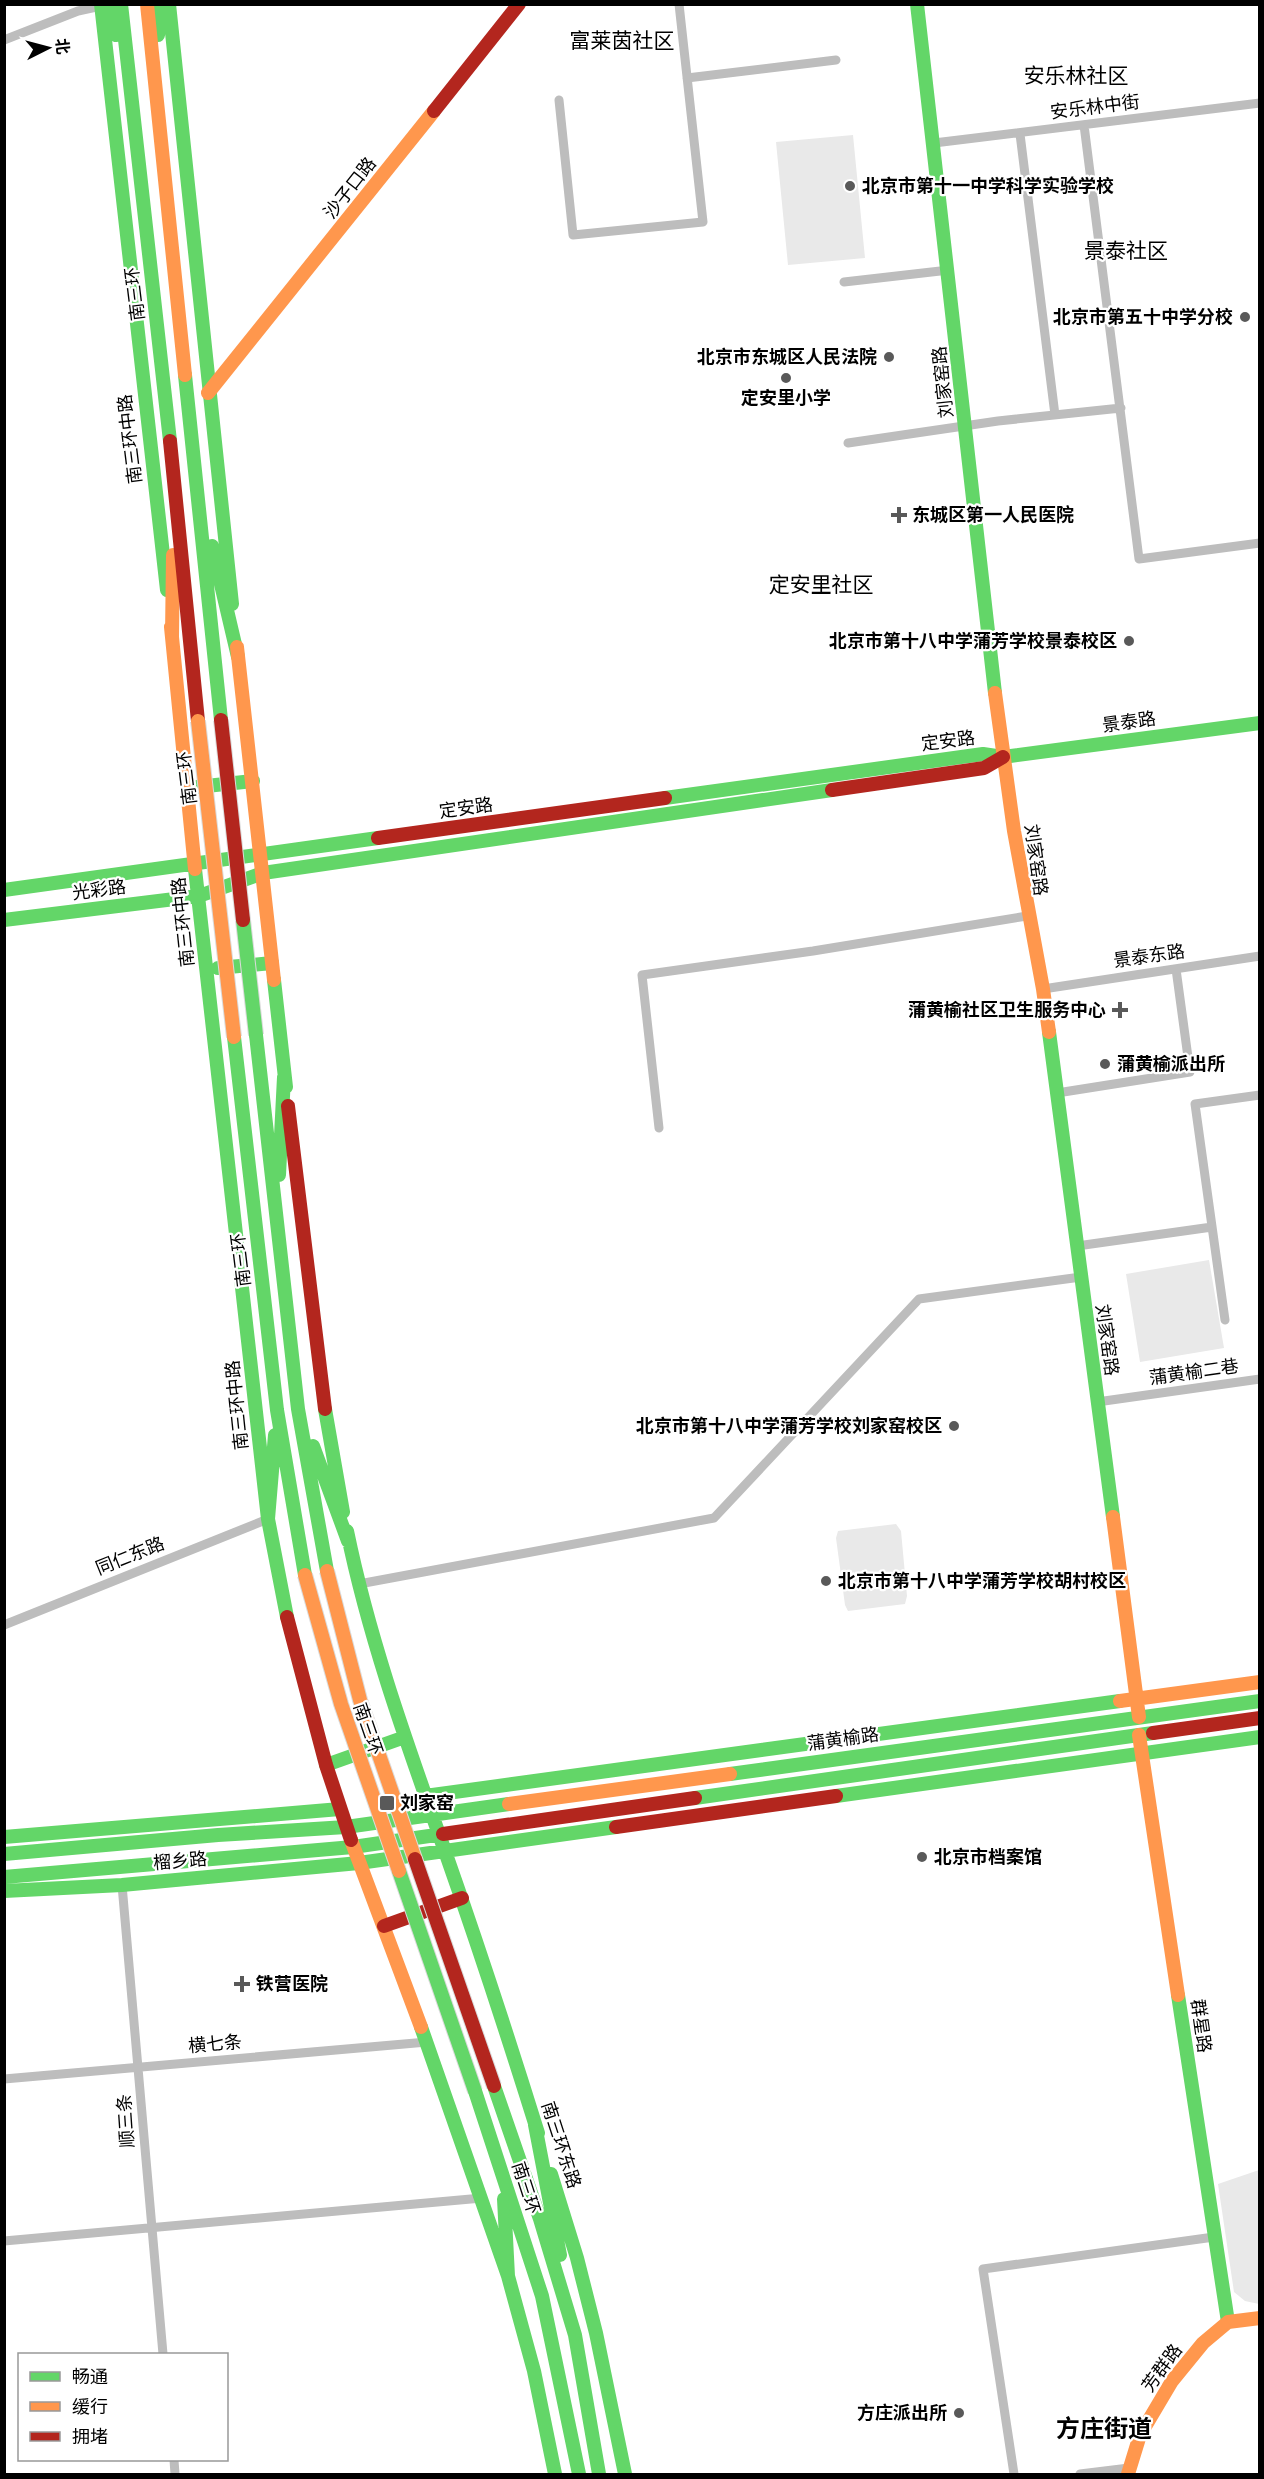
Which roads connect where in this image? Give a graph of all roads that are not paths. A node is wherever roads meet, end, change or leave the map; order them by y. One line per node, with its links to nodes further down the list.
1 (121, 4): 12 (main road, 南三环)
2 (147, 4): 11 (main road)
3 (161, 4): 11 (main road)
4 (169, 4): 21 (main road)
5 (519, 4): 21 (main road, 沙子口路)
6 (679, 4): 13 (street)
7 (917, 4): 18 (main road, 刘家窑路)
8 (103, 5): 9 (street); 12 (main road); 29 (main road, 南三环中路)
9 (4, 40)
10 (836, 60): 13 (street)
11 (155, 69): 27 (main road, 南三环)
12 (128, 74): 26 (main road, 南三环)
13 (687, 78): 14 (street)
14 (559, 100)
15 (1260, 102): 16 (street, 安乐林中街)
16 (1084, 126): 17 (street, 安乐林中街); 22 (street)
17 (1020, 134): 18 (street, 安乐林中街); 23 (street)
18 (934, 143): 19 (main road, 刘家窑路)
19 (949, 270): 20 (street); 24 (main road, 刘家窑路)
20 (844, 282)
21 (208, 393): 30 (main road)
22 (1121, 408): 23 (street); 28 (street)
23 (1055, 415): 24 (street)
24 (965, 426): 25 (street); 32 (main road, 刘家窑路)
25 (848, 443)
26 (173, 464): 29 (main road); 59 (main road, 南三环, bridge)
27 (195, 478): 30 (main road); 51 (main road, 南三环, bridge)
28 (1260, 543)
29 (172, 636): 34 (main road, 南三环中路)
30 (238, 657): 33 (main road)
31 (1260, 723): 32 (main road, 景泰路)
32 (1003, 758): 35 (main road, 定安路); 37 (main road, 定安路); 40 (main road, 刘家窑路)
33 (253, 781): 34 (main road); 35 (main road)
34 (186, 788): 36 (main road, 南三环中路)
35 (261, 855): 36 (main road, 定安路); 37 (main road)
36 (195, 865): 38 (main road, 光彩路); 39 (main road, 南三环中路)
37 (263, 873): 39 (main road, 定安路); 43 (main road)
38 (4, 891)
39 (199, 896): 41 (main road, 光彩路); 45 (main road, 南三环中路)
40 (1026, 916): 46 (main road, 刘家窑路); 50 (street)
41 (4, 920)
42 (1260, 956): 44 (street, 景泰东路)
43 (272, 963): 45 (main road); 47 (main road)
44 (1176, 969): 46 (street, 景泰东路); 48 (street)
45 (207, 970): 60 (main road, 南三环中路)
46 (1043, 989): 48 (main road, 刘家窑路)
47 (284, 1077): 51 (main road); 61 (main road)
48 (1057, 1093): 53 (main road, 刘家窑路)
49 (1260, 1095): 52 (street)
50 (659, 1128)
51 (277, 1227): 58 (main road, 南三环)
52 (1212, 1227): 53 (street); 55 (street)
53 (1077, 1246): 54 (main road, 刘家窑路)
54 (1081, 1277): 57 (main road, 刘家窑路); 62 (street)
55 (1225, 1320)
56 (1260, 1379): 57 (street, 蒲黄榆二巷)
57 (1097, 1402): 65 (main road, 刘家窑路)
58 (298, 1409): 61 (main road); 105 (main road, 南三环, bridge)
59 (277, 1410): 60 (main road); 97 (main road, 南三环, bridge)
60 (268, 1519): 63 (street, 同仁东路); 75 (main road, 南三环中路)
61 (348, 1541): 62 (main road)
62 (359, 1584): 70 (main road)
63 (4, 1625)
64 (1260, 1682): 65 (main road)
65 (1136, 1698): 67 (main road, 刘家窑路); 72 (main road)
66 (1260, 1701): 67 (main road, 蒲黄榆路)
67 (1139, 1717): 74 (main road, 蒲黄榆路)
68 (1260, 1718): 69 (main road, 蒲黄榆路)
69 (1139, 1735): 73 (main road, 群星路); 80 (main road, 蒲黄榆路)
70 (405, 1737): 75 (main road); 76 (main road)
71 (1260, 1737): 73 (main road, 榴乡路)
72 (798, 1745): 74 (main road); 76 (main road)
73 (1142, 1753): 83 (main road, 榴乡路); 100 (main road, 群星路)
74 (814, 1761): 78 (main road, 蒲黄榆路)
75 (326, 1765): 77 (main road, 南三环中路)
76 (425, 1796): 78 (main road)
77 (340, 1809): 79 (main road, 南三环中路); 81 (main road)
78 (432, 1814): 79 (main road, 蒲黄榆路); 80 (main road, 南三环东路)
79 (346, 1827): 82 (main road, 南三环中路); 84 (main road, 榴乡路)
80 (439, 1833): 82 (main road, 蒲黄榆路); 83 (main road, 南三环东路)
81 (4, 1837)
82 (353, 1846): 85 (main road); 86 (main road, 榴乡路)
83 (445, 1851): 85 (main road, 榴乡路); 91 (main road, 南三环东路)
84 (4, 1854)
85 (359, 1863): 89 (main road, 榴乡路); 92 (main road)
86 (44, 1874): 87 (main road, 榴乡路); 88 (main road)
87 (4, 1877)
88 (4, 1885)
89 (122, 1885): 90 (main road, 榴乡路); 94 (street, 顺三条)
90 (4, 1891)
91 (462, 1898): 92 (main road); 96 (main road, 南三环东路)
92 (384, 1926): 93 (main road)
93 (428, 2042): 94 (street, 横七条); 98 (main road)
94 (139, 2067): 95 (street, 横七条); 99 (street, 顺三条)
95 (4, 2079)
96 (535, 2125): 105 (main road); 111 (main road, 南三环东路)
97 (503, 2178): 102 (main road); 109 (main road, 南三环)
98 (482, 2198): 99 (street); 102 (main road)
99 (151, 2227): 101 (street); 106 (street, 顺三条)
100 (1214, 2237): 104 (main road, 群星路); 112 (street)
101 (4, 2241)
102 (508, 2276): 108 (main road)
103 (1260, 2318): 104 (main road)
104 (1228, 2322): 107 (main road, 芳群路)
105 (575, 2335): 110 (main road, 南三环)
106 (164, 2353)
107 (1129, 2471): 113 (street)
108 (555, 2475)
109 (579, 2475)
110 (599, 2475)
111 (625, 2475)
112 (1014, 2475)
113 (1080, 2475)

